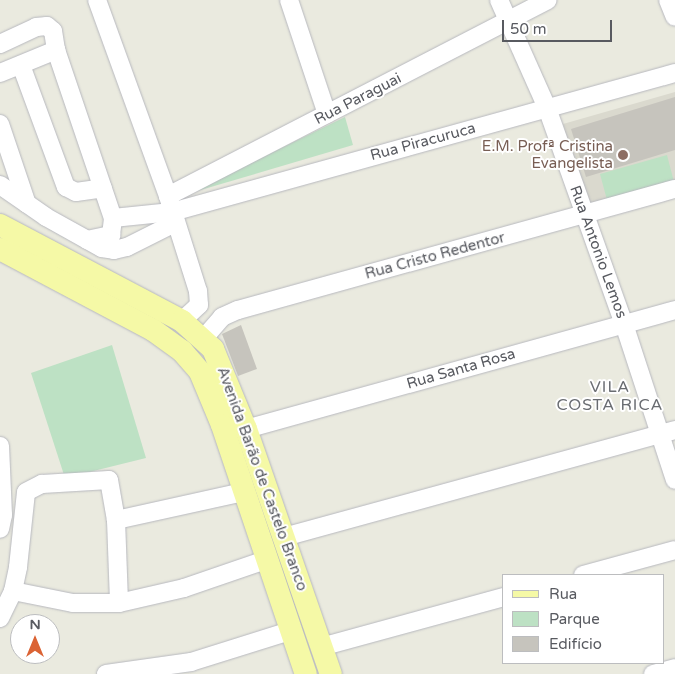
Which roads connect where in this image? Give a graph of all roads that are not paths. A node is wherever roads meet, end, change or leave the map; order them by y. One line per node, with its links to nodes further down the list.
1 (97, 0): 20 (street)
2 (288, 0): 14 (street)
3 (499, 0): 7 (street, Rua Antonio Lemos)
4 (547, 0): 7 (street, Rua Paraguai)
5 (668, 0): 6 (street)
6 (675, 17)
7 (509, 22): 13 (street, Rua Antonio Lemos); 14 (street, Rua Paraguai)
8 (0, 44): 9 (street)
9 (56, 50): 10 (street); 17 (street)
10 (21, 65): 11 (street); 17 (street)
11 (0, 73)
12 (675, 73): 13 (street, Rua Piracuruca)
13 (547, 108): 20 (street, Rua Piracuruca); 21 (street, Rua Antonio Lemos)
14 (327, 114): 20 (street, Rua Paraguai)
15 (0, 124): 19 (street)
16 (0, 185): 19 (street)
17 (103, 188): 22 (street)
18 (675, 189): 21 (street, Rua Cristo Redentor)
19 (27, 204): 24 (street)
20 (172, 210): 22 (street); 24 (street); 27 (street)
21 (585, 214): 28 (street, Rua Antonio Lemos); 29 (street, Rua Cristo Redentor)
22 (113, 218): 24 (street)
23 (0, 225): 27 (main road, Avenida Barão de Castelo Branco)
24 (87, 240)
25 (0, 249): 34 (main road, Avenida Barão de Castelo Branco)
26 (675, 310): 28 (street, Rua Santa Rosa)
27 (182, 321): 29 (main road, Avenida Barão de Castelo Branco)
28 (624, 324): 30 (street, Rua Santa Rosa); 31 (street, Rua Antonio Lemos)
29 (204, 338): 30 (main road, Avenida Barão de Castelo Branco)
30 (246, 429): 37 (main road, Avenida Barão de Castelo Branco)
31 (668, 432): 33 (street, Rua Antonio Lemos); 37 (street)
32 (0, 446): 36 (street)
33 (675, 480)
34 (243, 492): 35 (street); 39 (main road, Avenida Barão de Castelo Branco)
35 (116, 520): 41 (street); 43 (street)
36 (0, 529)
37 (284, 538): 46 (main road, Avenida Barão de Castelo Branco)
38 (675, 550): 40 (street)
39 (266, 560): 43 (street); 45 (main road, Avenida Barão de Castelo Branco)
40 (587, 574)
41 (13, 591): 43 (street); 44 (street)
42 (502, 598): 46 (street)
43 (119, 604)
44 (0, 618)
45 (290, 631): 48 (street); 49 (main road, Avenida Barão de Castelo Branco)
46 (321, 647): 50 (main road, Avenida Barão de Castelo Branco)
47 (675, 668): 51 (street)
48 (106, 674)
49 (306, 674)
50 (331, 674)
51 (653, 674)

